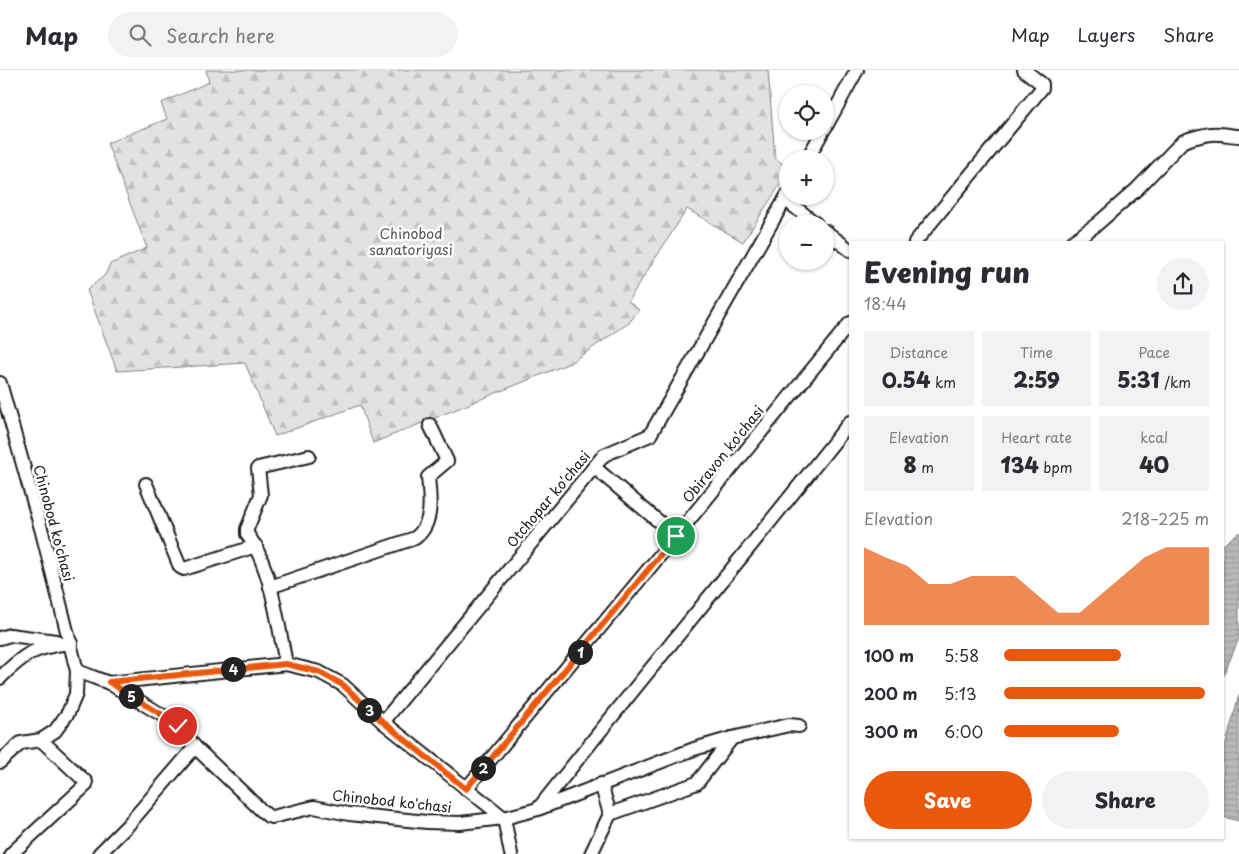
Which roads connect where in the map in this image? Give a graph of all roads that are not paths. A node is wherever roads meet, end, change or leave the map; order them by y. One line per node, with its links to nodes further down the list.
1 (857, 70): 3 (street)
2 (1024, 70): 9 (street)
3 (834, 112)
4 (1239, 136): 10 (street)
5 (781, 205): 17 (street, Otchopar ko'chasi)
6 (795, 205): 7 (street)
7 (806, 215)
8 (834, 238): 11 (street)
9 (916, 241)
10 (1073, 241)
11 (849, 249)
12 (849, 324): 19 (street, Obiravon ko'chasi)
13 (0, 382): 23 (street, Chinobod ko'chasi)
14 (849, 423): 36 (street)
15 (430, 426): 21 (street)
16 (308, 456): 20 (street)
17 (594, 467): 19 (street); 28 (street, Otchopar ko'chasi)
18 (146, 484): 20 (street)
19 (676, 536): 35 (street, Obiravon ko'chasi)
20 (256, 546): 21 (street)
21 (270, 588): 24 (street)
22 (0, 638): 23 (street)
23 (71, 643): 25 (street, Chinobod ko'chasi); 26 (street)
24 (286, 664): 27 (street); 28 (street)
25 (77, 671): 27 (street); 31 (street, Chinobod ko'chasi)
26 (0, 678)
27 (109, 682): 32 (street, Chinobod ko'chasi)
28 (383, 722): 35 (street)
29 (799, 726): 30 (street, Chinobod ko'chasi)
30 (732, 738): 34 (street, Chinobod ko'chasi); 37 (street)
31 (41, 740): 33 (street); 39 (street)
32 (195, 748): 38 (street, Chinobod ko'chasi); 40 (street)
33 (0, 762)
34 (601, 784): 36 (street, Chinobod ko'chasi); 37 (street)
35 (466, 789): 38 (street)
36 (538, 809): 38 (street, Chinobod ko'chasi)
37 (610, 814): 42 (street)
38 (504, 818): 41 (street)
39 (11, 854)
40 (99, 854)
41 (512, 854)
42 (591, 854)

